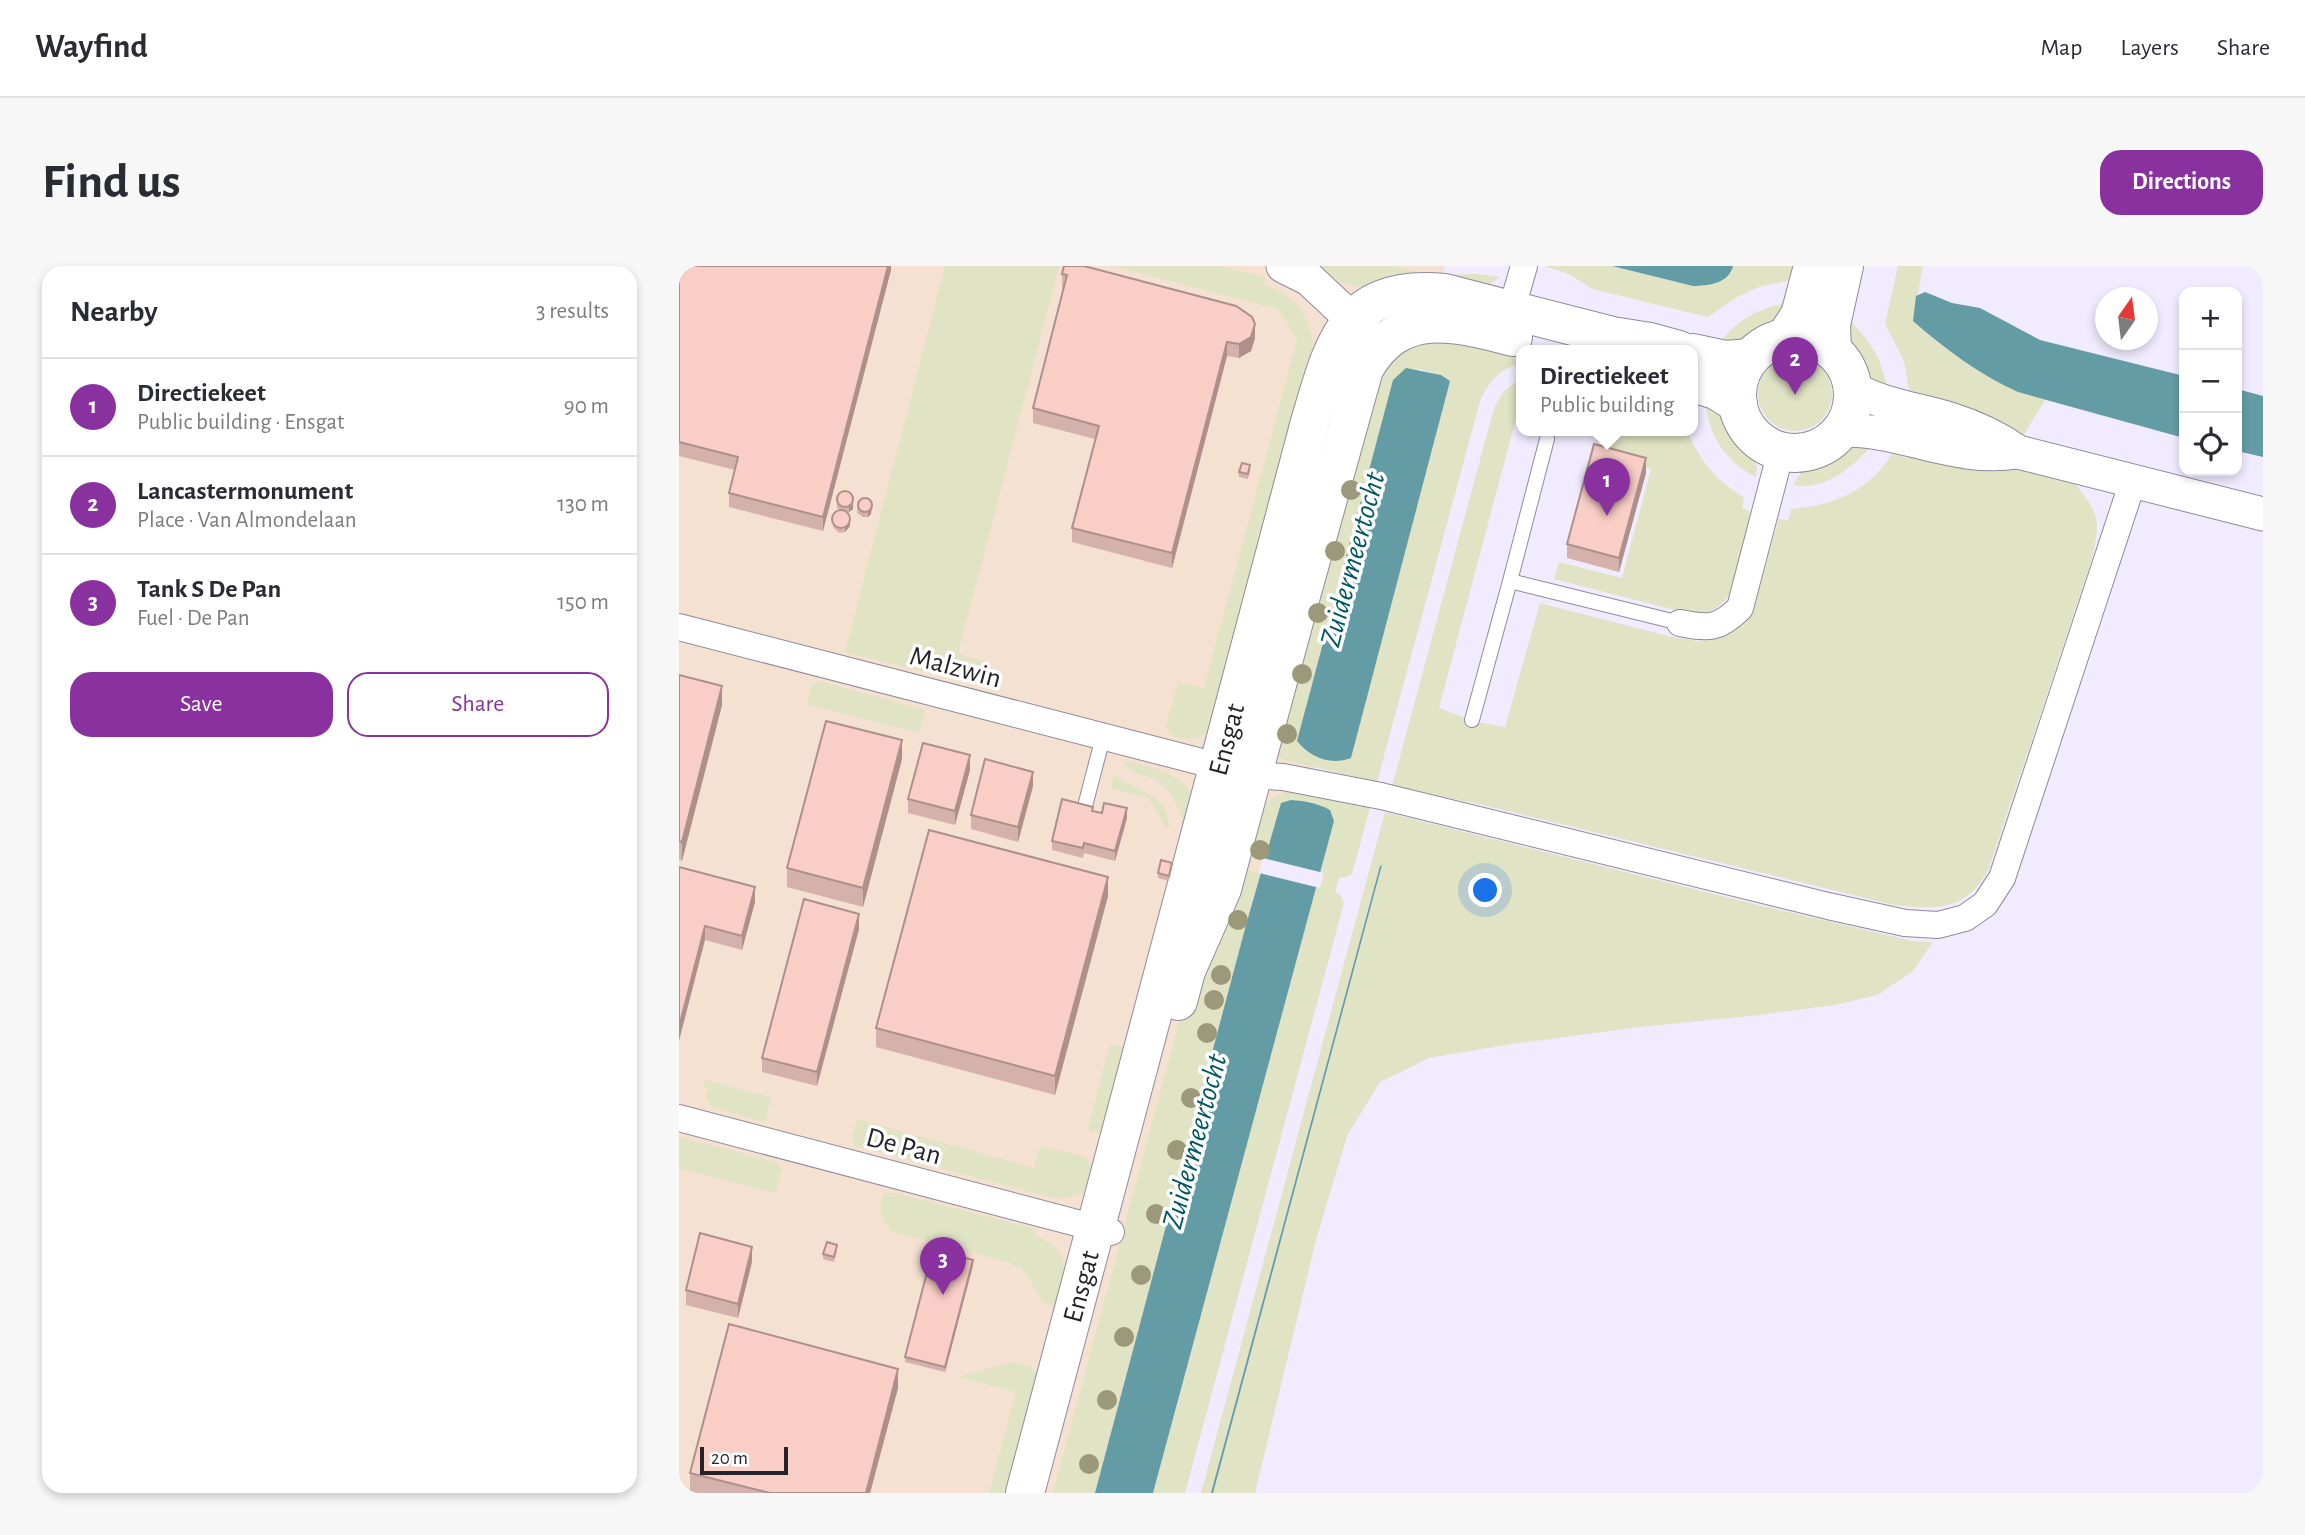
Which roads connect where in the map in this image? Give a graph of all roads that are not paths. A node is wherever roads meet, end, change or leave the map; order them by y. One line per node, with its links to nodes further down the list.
1 (1283, 266): 6 (street)
2 (1524, 266): 5 (street)
3 (1814, 266): 7 (main road)
4 (1844, 266): 11 (main road)
5 (1511, 310): 6 (main road, Ensgat); 9 (main road, Ensgat)
6 (1352, 319): 10 (street); 28 (main road, Ensgat)
7 (1785, 338): 11 (main road); 13 (main road)
8 (1545, 345): 10 (main road, Ensgat)
9 (1661, 345)
10 (1381, 346): 28 (main road, Ensgat)
11 (1832, 351): 15 (main road)
12 (1698, 354): 13 (main road)
13 (1751, 358): 16 (main road)
14 (1698, 385): 16 (main road)
15 (1852, 388): 17 (main road); 20 (street)
16 (1738, 404): 19 (main road)
17 (1841, 430): 19 (main road); 20 (street)
18 (1547, 439): 23 (lane)
19 (1781, 451): 24 (street)
20 (2018, 452): 21 (street)
21 (2133, 481): 22 (street); 28 (street, Malzwin)
22 (2263, 514)
23 (1510, 581): 24 (lane); 26 (lane)
24 (1680, 623)
25 (679, 627): 27 (street, Malzwin)
26 (1472, 720)
27 (1103, 737): 28 (street, Malzwin); 29 (lane)
28 (1235, 771): 31 (main road, Ensgat)
29 (1084, 810)
30 (679, 1118): 31 (street, De Pan)
31 (1104, 1230): 32 (main road, Ensgat); 33 (main road, Ensgat)
32 (1025, 1493)
33 (1045, 1493)

